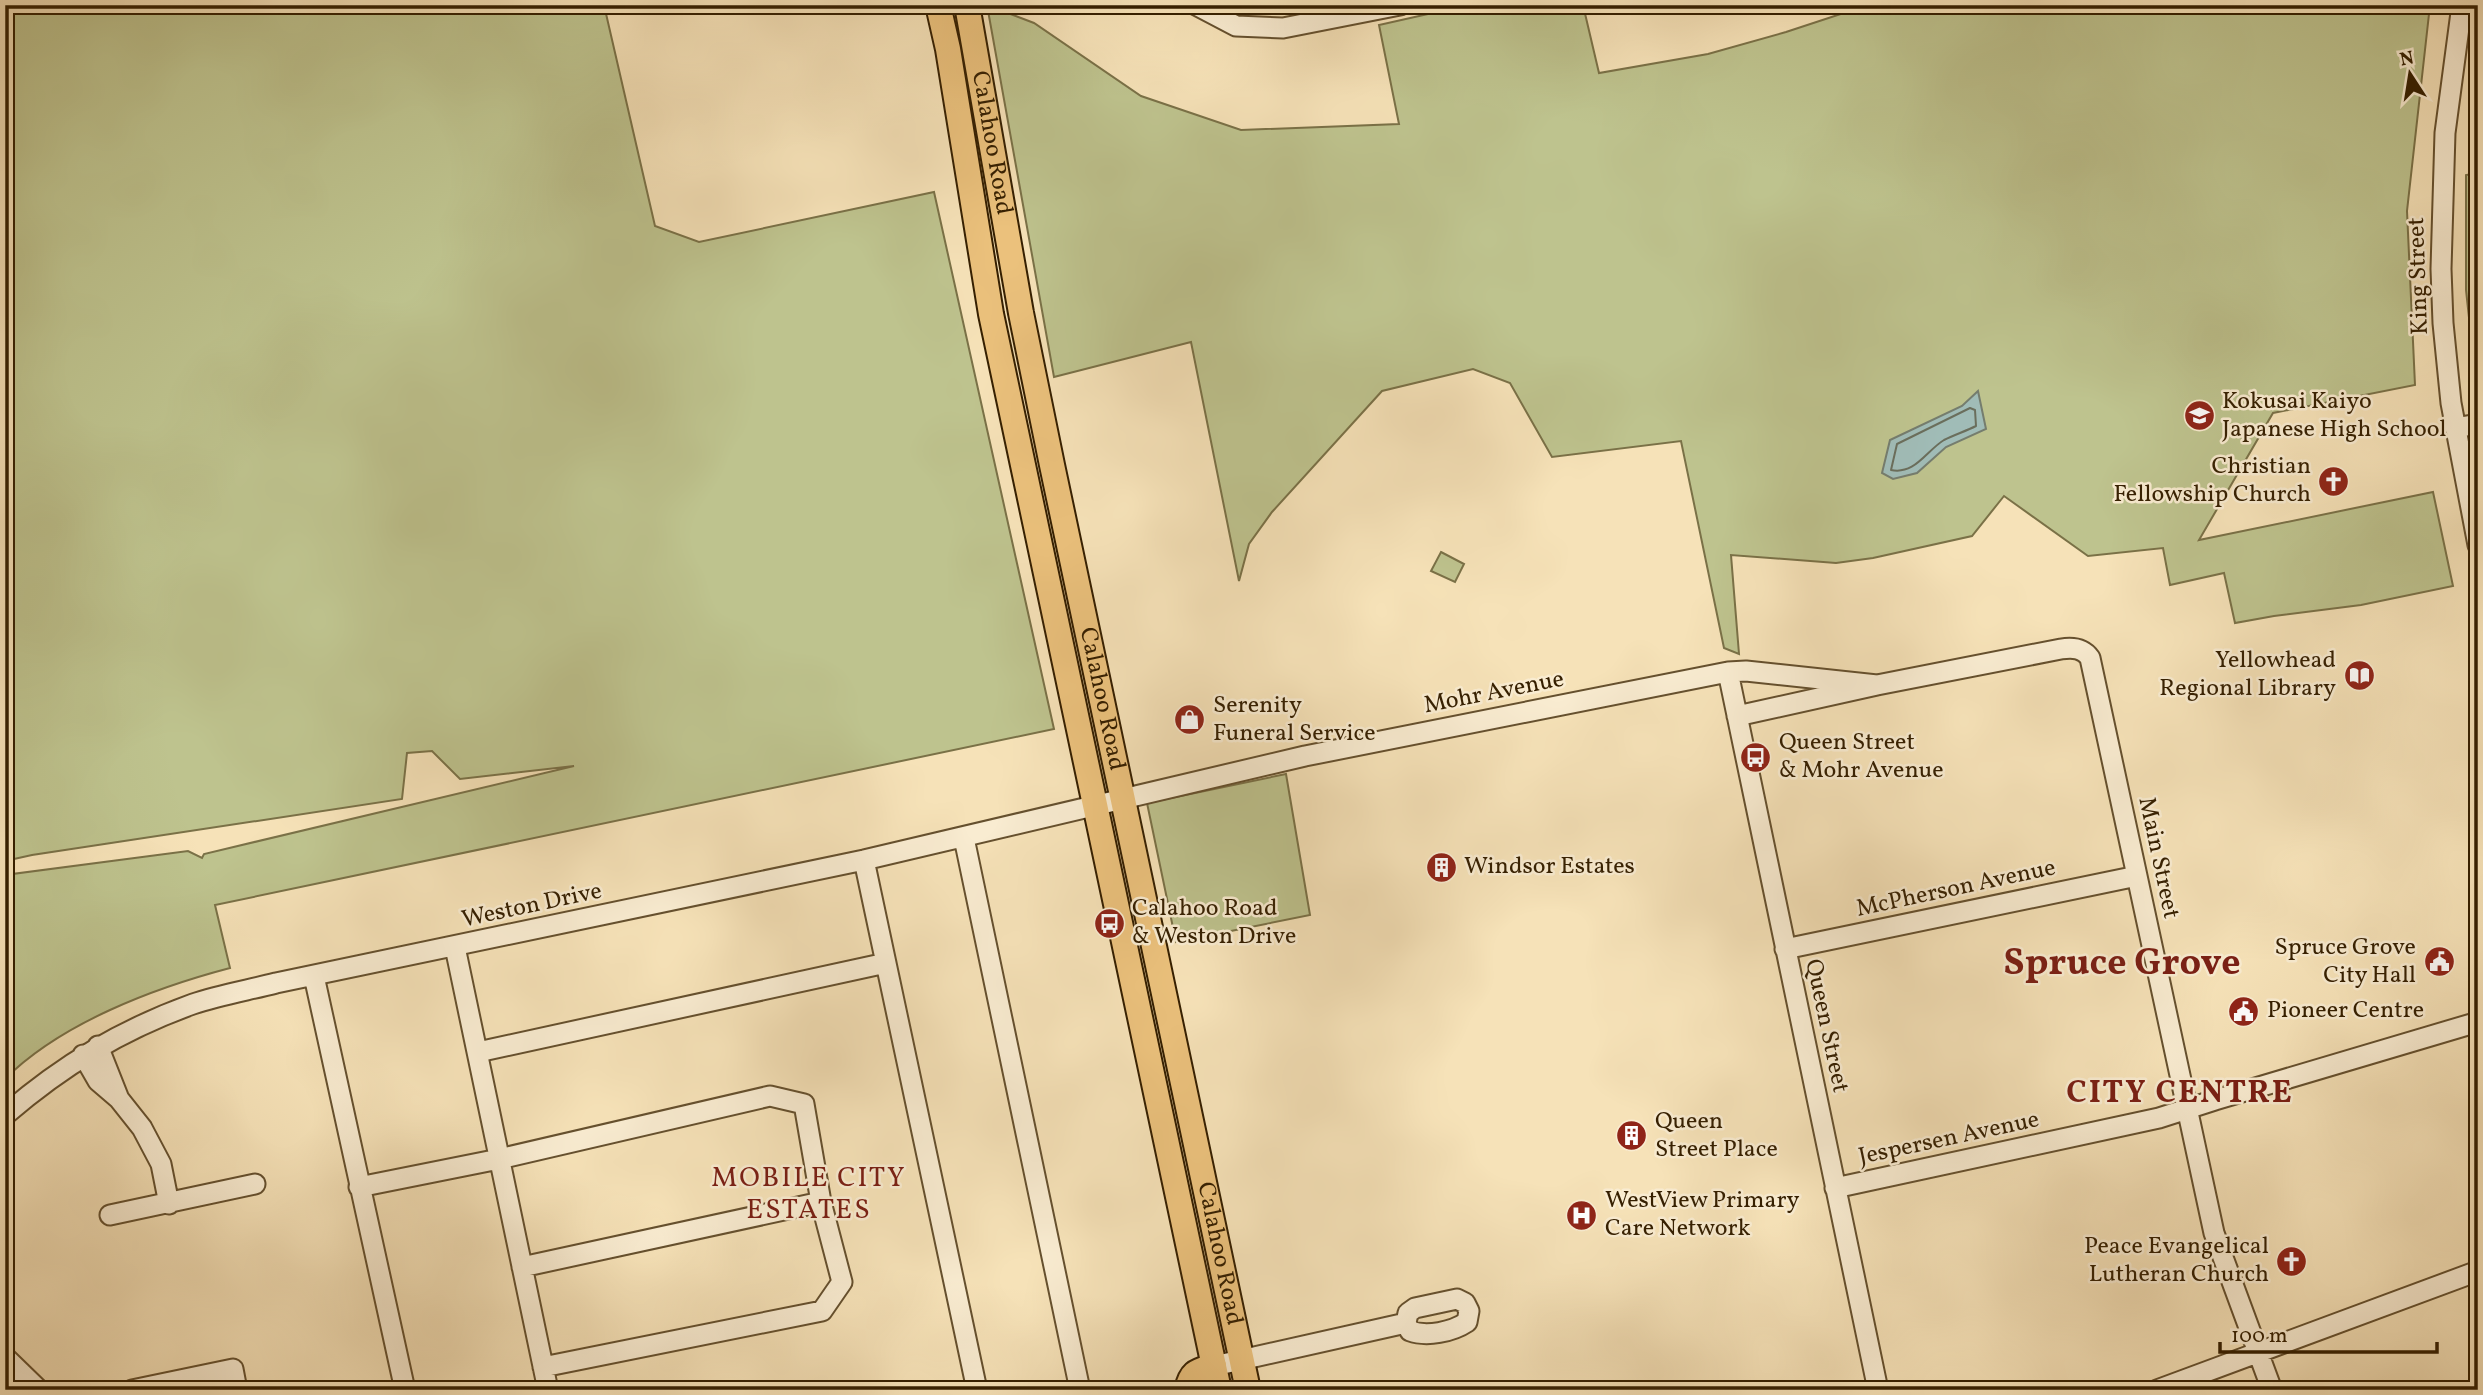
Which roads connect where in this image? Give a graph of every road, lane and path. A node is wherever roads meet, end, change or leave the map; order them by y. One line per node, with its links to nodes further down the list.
1 (938, 5): 14 (main road, Calahoo Road)
2 (967, 5): 13 (main road, Calahoo Road)
3 (1196, 5): 4 (street)
4 (1400, 5)
5 (2462, 5): 7 (street, King Street)
6 (2478, 424): 7 (street)
7 (2455, 428): 8 (street, King Street)
8 (2478, 545)
9 (2090, 658): 11 (street, Mohr Avenue); 17 (street, Main Street)
10 (1728, 672): 11 (street, Mohr Avenue); 12 (street, Queen Street); 13 (street, Mohr Avenue)
11 (1877, 685): 12 (street, Mohr Avenue)
12 (1737, 716): 19 (street, Queen Street)
13 (1123, 797): 14 (street, Mohr Avenue); 39 (main road, Calahoo Road)
14 (1096, 805): 15 (street, Weston Drive); 41 (main road, Calahoo Road)
15 (964, 838): 16 (street, Weston Drive); 48 (street)
16 (864, 860): 18 (street, Weston Drive); 20 (street)
17 (2137, 876): 19 (street, McPherson Avenue); 25 (street, Main Street)
18 (455, 947): 21 (street, Weston Drive); 24 (street)
19 (1785, 949): 30 (street, Queen Street)
20 (886, 963): 24 (street); 42 (street)
21 (314, 976): 23 (street, Weston Drive); 29 (street)
22 (2478, 1022): 25 (street, Jespersen Avenue)
23 (91, 1051): 26 (street, Weston Drive); 32 (street)
24 (478, 1052): 27 (street)
25 (2186, 1110): 30 (street, Jespersen Avenue); 37 (street, Main Street)
26 (5, 1115)
27 (499, 1159): 29 (street); 31 (street); 34 (street)
28 (255, 1184): 32 (street)
29 (359, 1187): 46 (street)
30 (1835, 1188): 51 (street, Queen Street)
31 (821, 1202): 34 (street); 40 (street)
32 (169, 1204): 33 (street)
33 (110, 1215)
34 (522, 1267): 40 (street)
35 (2478, 1271): 37 (street)
36 (1406, 1323): 39 (street)
37 (2258, 1352): 52 (street); 53 (street, Main Street)
38 (5, 1357): 43 (street)
39 (1242, 1359): 41 (street); 50 (main road, Calahoo Road)
40 (543, 1367): 47 (street)
41 (1216, 1378): 49 (main road)
42 (975, 1389)
43 (39, 1390)
44 (132, 1390): 45 (street)
45 (237, 1390)
46 (405, 1390)
47 (548, 1390)
48 (1080, 1390)
49 (1187, 1390)
50 (1248, 1390)
51 (1878, 1390)
52 (2157, 1390)
53 (2272, 1390)

